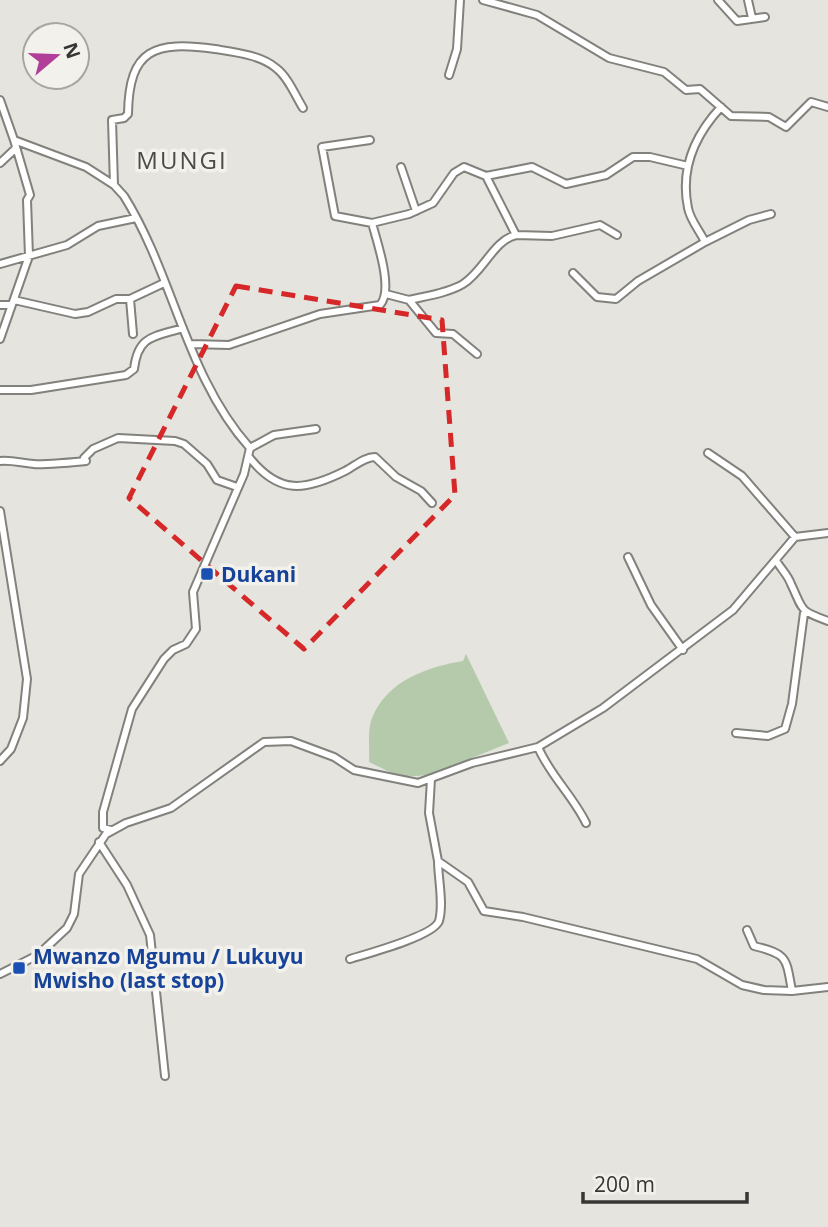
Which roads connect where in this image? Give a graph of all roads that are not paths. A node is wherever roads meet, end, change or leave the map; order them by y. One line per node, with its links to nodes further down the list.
1 (460, 0): 7 (street)
2 (483, 0): 9 (street)
3 (718, 0): 6 (street)
4 (748, 0): 6 (street)
5 (765, 17): 6 (street)
6 (752, 18)
7 (449, 75)
8 (0, 100): 12 (street)
9 (721, 107): 10 (street); 16 (street)
10 (828, 107)
11 (303, 108): 19 (street)
12 (14, 140): 14 (street); 19 (street)
13 (370, 140): 23 (street)
14 (15, 149): 15 (street); 27 (street)
15 (0, 163)
16 (688, 166): 18 (street); 26 (street)
17 (401, 167): 20 (street)
18 (486, 176): 20 (street); 24 (street)
19 (114, 185): 22 (street)
20 (416, 211): 23 (street)
21 (771, 214): 26 (street)
22 (136, 218): 27 (street); 30 (street)
23 (372, 223): 31 (street)
24 (516, 235): 25 (street); 33 (street)
25 (617, 235)
26 (705, 242): 29 (street)
27 (29, 256): 28 (street); 34 (street)
28 (0, 264)
29 (573, 273)
30 (164, 283): 32 (street); 36 (street)
31 (386, 294): 33 (street); 39 (street)
32 (130, 299): 34 (street); 37 (street)
33 (409, 300): 40 (street)
34 (12, 302): 35 (street); 38 (street)
35 (0, 305)
36 (183, 328): 39 (street); 41 (street)
37 (133, 334)
38 (0, 339)
39 (191, 344): 43 (street)
40 (477, 354)
41 (0, 390)
42 (316, 429): 43 (street)
43 (250, 447): 45 (street)
44 (708, 453): 51 (street)
45 (249, 457): 47 (street); 48 (street)
46 (0, 461): 47 (street)
47 (237, 488): 62 (street)
48 (432, 503)
49 (0, 511): 59 (street)
50 (828, 533): 51 (street)
51 (795, 537): 53 (street)
52 (628, 557): 56 (street)
53 (776, 560): 54 (street); 56 (street)
54 (804, 612): 55 (street); 57 (street)
55 (828, 621)
56 (683, 650): 58 (street)
57 (736, 733)
58 (538, 747): 60 (street); 61 (street)
59 (0, 761)
60 (431, 779): 62 (street); 64 (street)
61 (586, 823)
62 (111, 830): 63 (street)
63 (99, 842): 67 (street); 70 (street)
64 (438, 861): 66 (street); 69 (street)
65 (747, 930): 69 (street)
66 (349, 959)
67 (0, 974)
68 (828, 986): 69 (street)
69 (792, 991)
70 (165, 1076)

